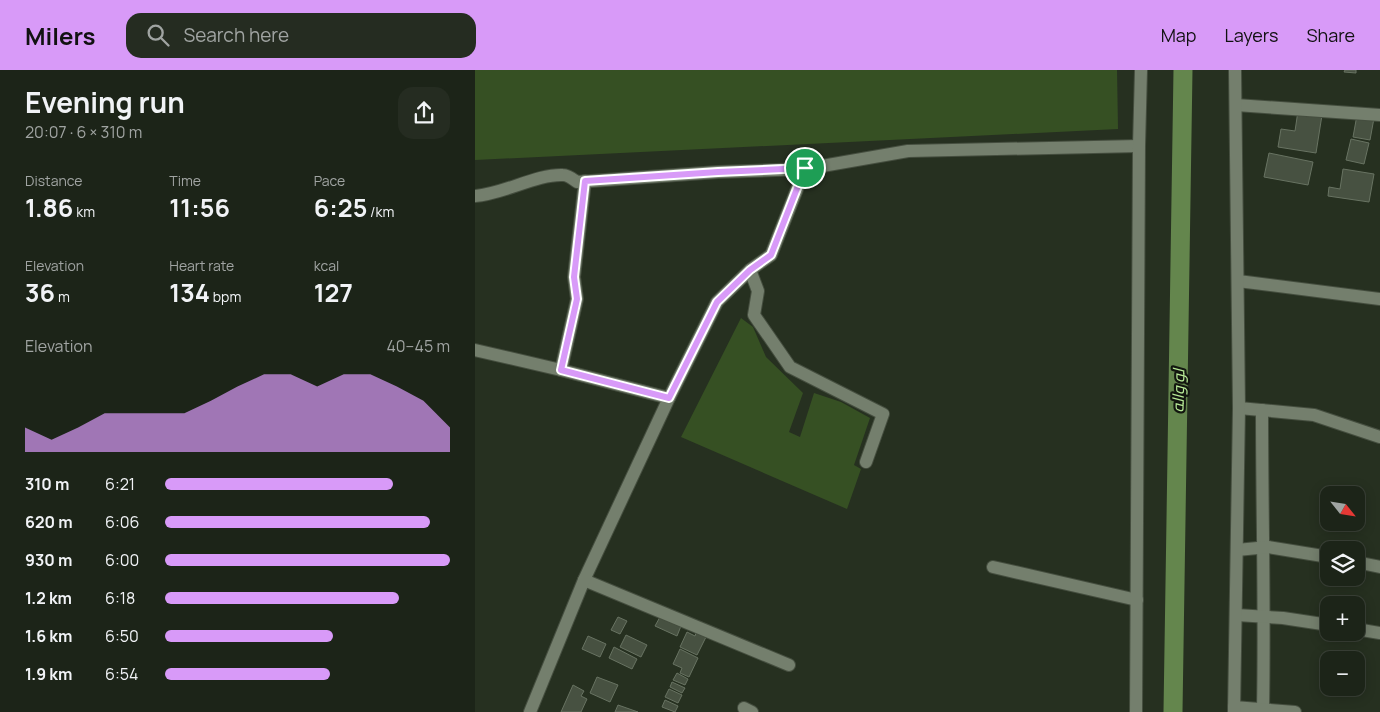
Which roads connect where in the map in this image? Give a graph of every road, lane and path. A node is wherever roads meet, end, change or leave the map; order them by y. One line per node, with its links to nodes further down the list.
1 (1141, 70): 5 (street)
2 (1235, 70): 3 (street)
3 (1236, 105): 4 (street); 10 (street)
4 (1380, 115)
5 (1139, 146): 6 (street); 26 (street)
6 (805, 168): 7 (street); 9 (street)
7 (585, 181): 8 (street); 13 (street)
8 (475, 196)
9 (750, 270): 14 (street); 18 (street)
10 (1238, 281): 11 (street); 15 (street)
11 (1380, 300)
12 (475, 350): 13 (street)
13 (561, 370): 14 (street)
14 (669, 398): 25 (street)
15 (1239, 408): 16 (street); 20 (street)
16 (1262, 410): 17 (street); 19 (street)
17 (1380, 437)
18 (865, 462)
19 (1262, 548): 20 (street); 21 (street); 28 (street)
20 (1237, 550): 27 (street)
21 (1320, 556)
22 (1365, 564): 24 (street)
23 (993, 567): 26 (street)
24 (1380, 567)
25 (584, 580): 32 (street); 35 (street)
26 (1137, 600): 36 (street)
27 (1237, 615): 28 (street); 33 (street)
28 (1265, 618): 29 (street); 34 (street)
29 (1320, 624)
30 (1365, 630): 31 (street)
31 (1380, 633)
32 (789, 665)
33 (1234, 710): 34 (street)
34 (1263, 710): 37 (street)
35 (530, 712)
36 (1136, 712)
37 (1295, 712)

